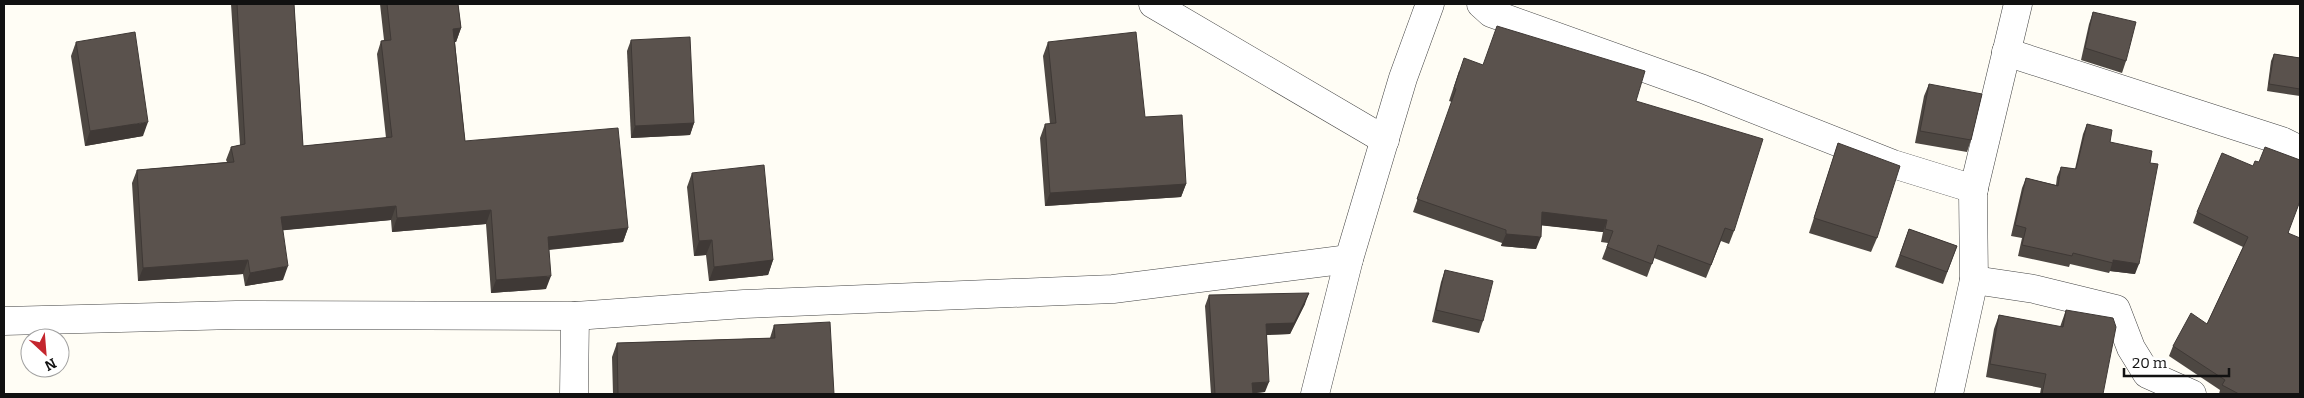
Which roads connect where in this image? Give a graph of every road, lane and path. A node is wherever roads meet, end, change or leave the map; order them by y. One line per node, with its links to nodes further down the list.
1 (1153, 4): 6 (street)
2 (1430, 4): 6 (street)
3 (1481, 4): 8 (street)
4 (2018, 4): 5 (street)
5 (2006, 52): 7 (street); 8 (street)
6 (1384, 140): 9 (street)
7 (2300, 150)
8 (1974, 190): 10 (street)
9 (1349, 259): 11 (street); 14 (street)
10 (1974, 280): 15 (street); 16 (street)
11 (575, 316): 12 (street); 13 (street)
12 (4, 321)
13 (574, 394)
14 (1315, 394)
15 (1949, 394)
16 (2192, 394)

